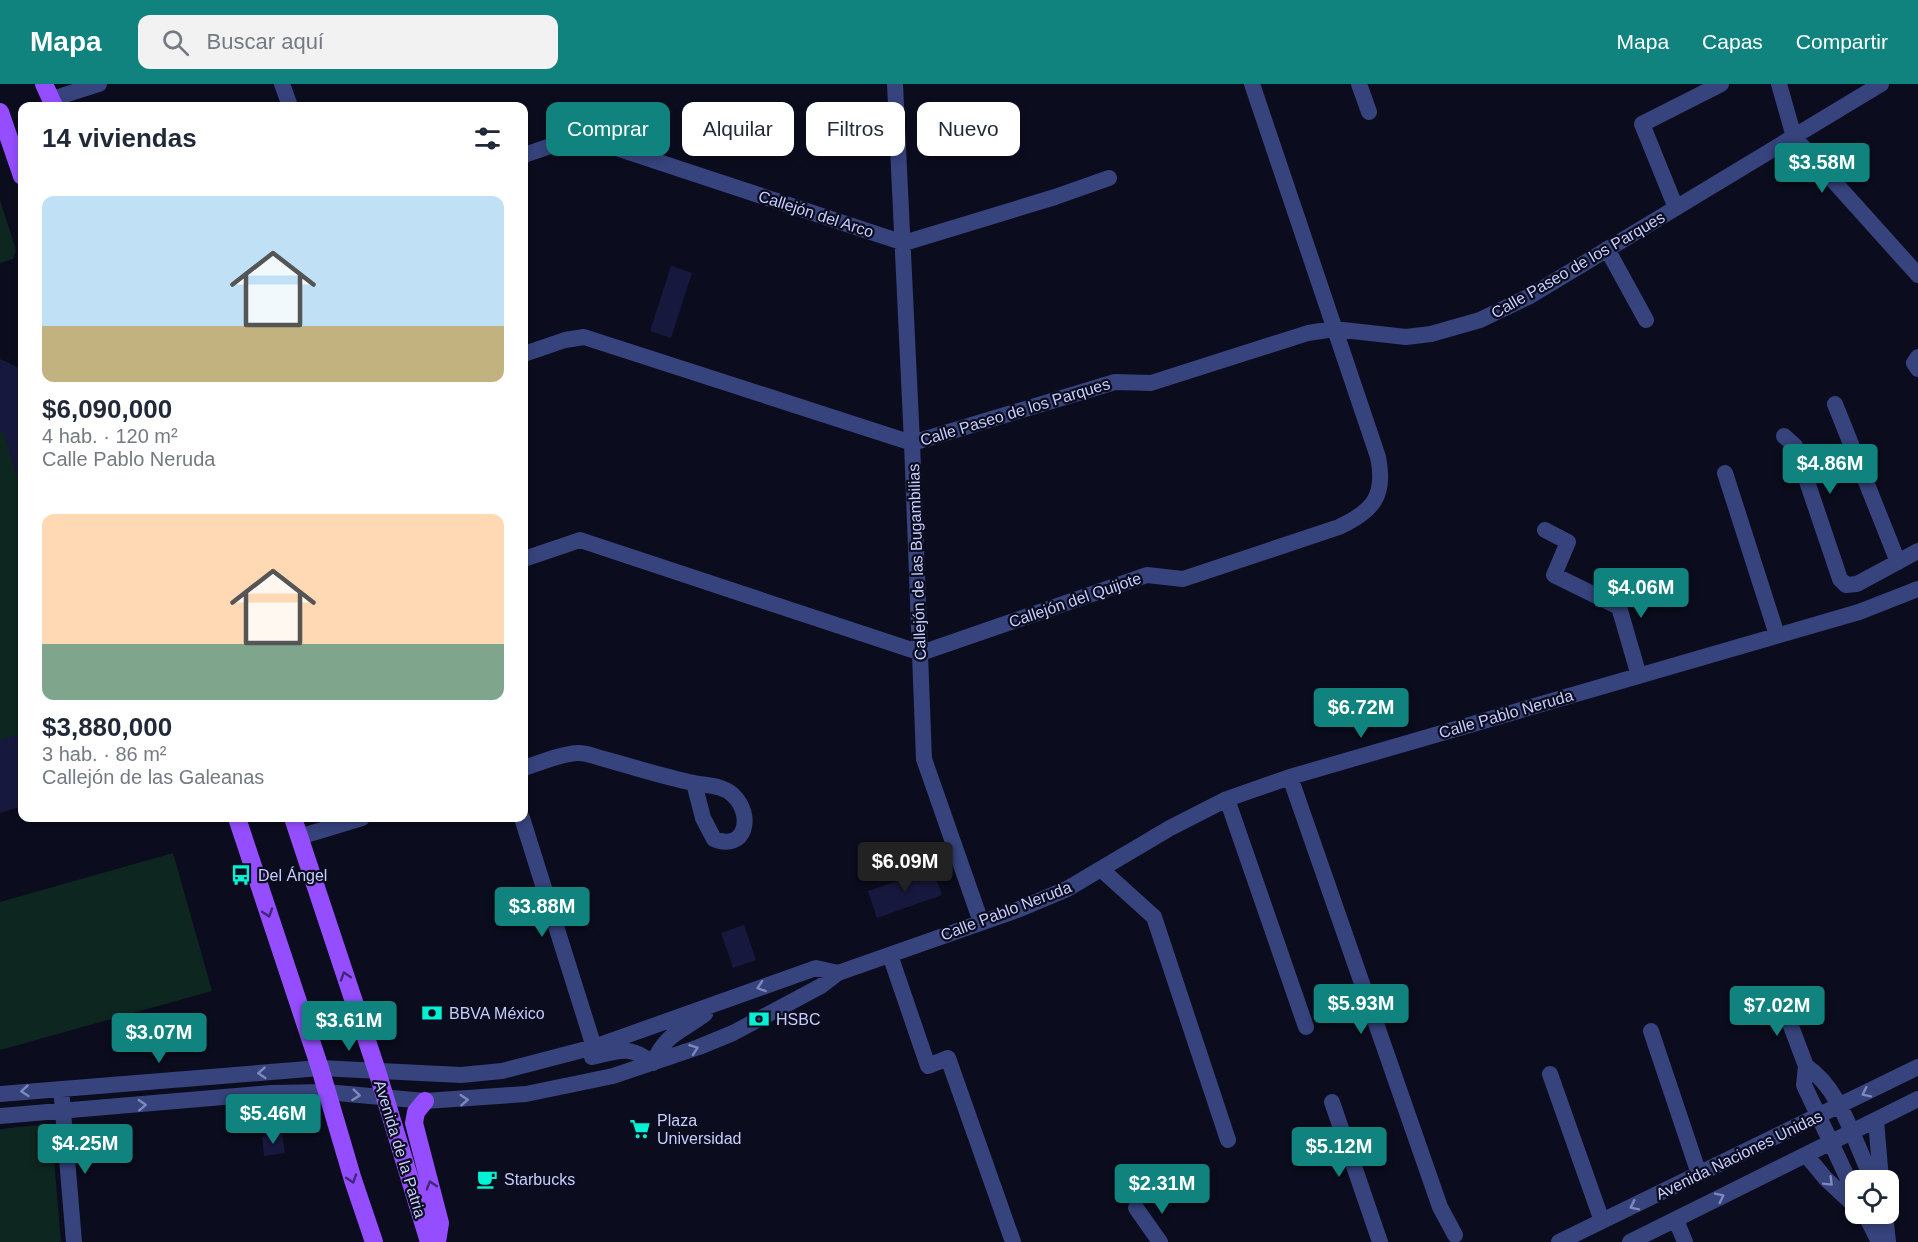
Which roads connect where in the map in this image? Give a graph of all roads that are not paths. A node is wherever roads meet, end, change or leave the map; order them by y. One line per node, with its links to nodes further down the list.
1 (99, 84): 9 (street)
2 (282, 84): 10 (street)
3 (895, 84): 18 (street, Callejón de las Bugambilias)
4 (1252, 84): 22 (street, Callejón del Quijote)
5 (1359, 84): 12 (street)
6 (1721, 84): 17 (street)
7 (1779, 84): 13 (street)
8 (1881, 84): 13 (street, Calle Paseo de los Parques)
9 (50, 97)
10 (289, 102)
11 (0, 112): 15 (main road)
12 (1369, 112)
13 (1794, 137): 17 (street, Calle Paseo de los Parques); 20 (street)
14 (528, 153): 18 (street, Callejón del Arco)
15 (18, 164)
16 (1109, 177): 18 (street)
17 (1676, 208): 19 (street, Calle Paseo de los Parques)
18 (904, 243): 28 (street, Callejón de las Bugambilias)
19 (1607, 249): 21 (street); 22 (street, Calle Paseo de los Parques)
20 (1918, 275)
21 (1646, 320)
22 (1334, 329): 28 (street, Calle Paseo de los Parques); 36 (street, Callejón del Quijote)
23 (528, 353): 28 (street, Calle Paseo de los Parques)
24 (1918, 357): 25 (street)
25 (1918, 369)
26 (1835, 404): 33 (street)
27 (1784, 436): 33 (street)
28 (912, 443): 36 (street, Callejón de las Bugambilias)
29 (1725, 473): 35 (street)
30 (1545, 530): 37 (street)
31 (1918, 551): 33 (street)
32 (528, 558): 36 (street)
33 (1899, 561)
34 (1918, 589): 35 (street, Calle Pablo Neruda)
35 (1777, 636): 37 (street, Calle Pablo Neruda)
36 (921, 653): 48 (street, Callejón de las Bugambilias)
37 (1639, 676): 39 (street, Calle Pablo Neruda)
38 (528, 767): 40 (street)
39 (1290, 777): 41 (street, Calle Pablo Neruda); 89 (street)
40 (694, 783)
41 (1227, 799): 47 (street, Calle Pablo Neruda); 53 (street)
42 (238, 822): 60 (main road, one-way to 60)
43 (293, 822): 46 (main road, Avenida de la Patria)
44 (349, 822): 46 (street)
45 (523, 822): 55 (street)
46 (299, 837): 61 (main road, Avenida de la Patria, one-way to 46)
47 (1102, 870): 48 (street, Calle Pablo Neruda); 76 (street)
48 (981, 922): 49 (street, Calle Pablo Neruda)
49 (890, 955): 50 (street, Calle Pablo Neruda); 94 (street)
50 (838, 973): 52 (street, Calle Pablo Neruda, one-way to 52); 56 (street, Calle Pablo Neruda, one-way to 50)
51 (1780, 997): 58 (street)
52 (719, 1001): 55 (street, Calle Pablo Neruda); 56 (street)
53 (1306, 1028)
54 (1651, 1031): 81 (street)
55 (594, 1047): 57 (street, Calle Pablo Neruda)
56 (653, 1063): 57 (street); 68 (street, Calle Pablo Neruda, one-way to 56)
57 (528, 1065): 61 (street, Calle Pablo Neruda)
58 (1806, 1066): 70 (street); 73 (street)
59 (1918, 1067): 70 (street, Avenida Naciones Unidas, one-way to 70)
60 (320, 1068): 61 (street, Calle Pablo Neruda); 63 (street, Calle Pablo Neruda, one-way to 63); 64 (main road)
61 (376, 1071): 66 (main road, Avenida de la Patria)
62 (1550, 1074): 86 (street)
63 (61, 1089): 65 (street, Calle Pablo Neruda, one-way to 65); 71 (street)
64 (326, 1092): 66 (street, Calle Pablo Neruda, one-way to 66); 71 (street, Calle Pablo Neruda, one-way to 64); 91 (main road, one-way to 91)
65 (0, 1094)
66 (385, 1098): 68 (street, Calle Pablo Neruda); 92 (main road, Avenida de la Patria)
67 (1918, 1099): 74 (street, Avenida Naciones Unidas)
68 (425, 1101): 93 (main road, one-way to 68)
69 (1332, 1102): 96 (street)
70 (1839, 1106): 73 (street, Avenida Naciones Unidas); 75 (street)
71 (62, 1110): 72 (street, Calle Pablo Neruda); 90 (street)
72 (0, 1116)
73 (1817, 1117): 77 (street); 81 (street, Avenida Naciones Unidas)
74 (1876, 1120): 75 (street, Avenida Naciones Unidas); 80 (street)
75 (1851, 1132): 77 (street, Avenida Naciones Unidas); 79 (street)
76 (1228, 1140)
77 (1830, 1143): 78 (street, Avenida Naciones Unidas); 82 (street)
78 (1806, 1155): 83 (street, one-way to 83); 85 (street, Avenida Naciones Unidas, one-way to 78)
79 (1868, 1170)
80 (1880, 1170)
81 (1699, 1174): 86 (street, Avenida Naciones Unidas, one-way to 86)
82 (1845, 1174)
83 (1845, 1197)
84 (1136, 1208): 95 (street)
85 (1676, 1220): 98 (street, Avenida Naciones Unidas); 99 (street)
86 (1602, 1221): 97 (street, Avenida Naciones Unidas)
87 (1868, 1224): 100 (street)
88 (1886, 1224): 101 (street)
89 (1455, 1235)
90 (74, 1242)
91 (374, 1242)
92 (429, 1242)
93 (437, 1242)
94 (1013, 1242)
95 (1160, 1242)
96 (1380, 1242)
97 (1559, 1242)
98 (1630, 1242)
99 (1685, 1242)
100 (1879, 1242)
101 (1888, 1242)

